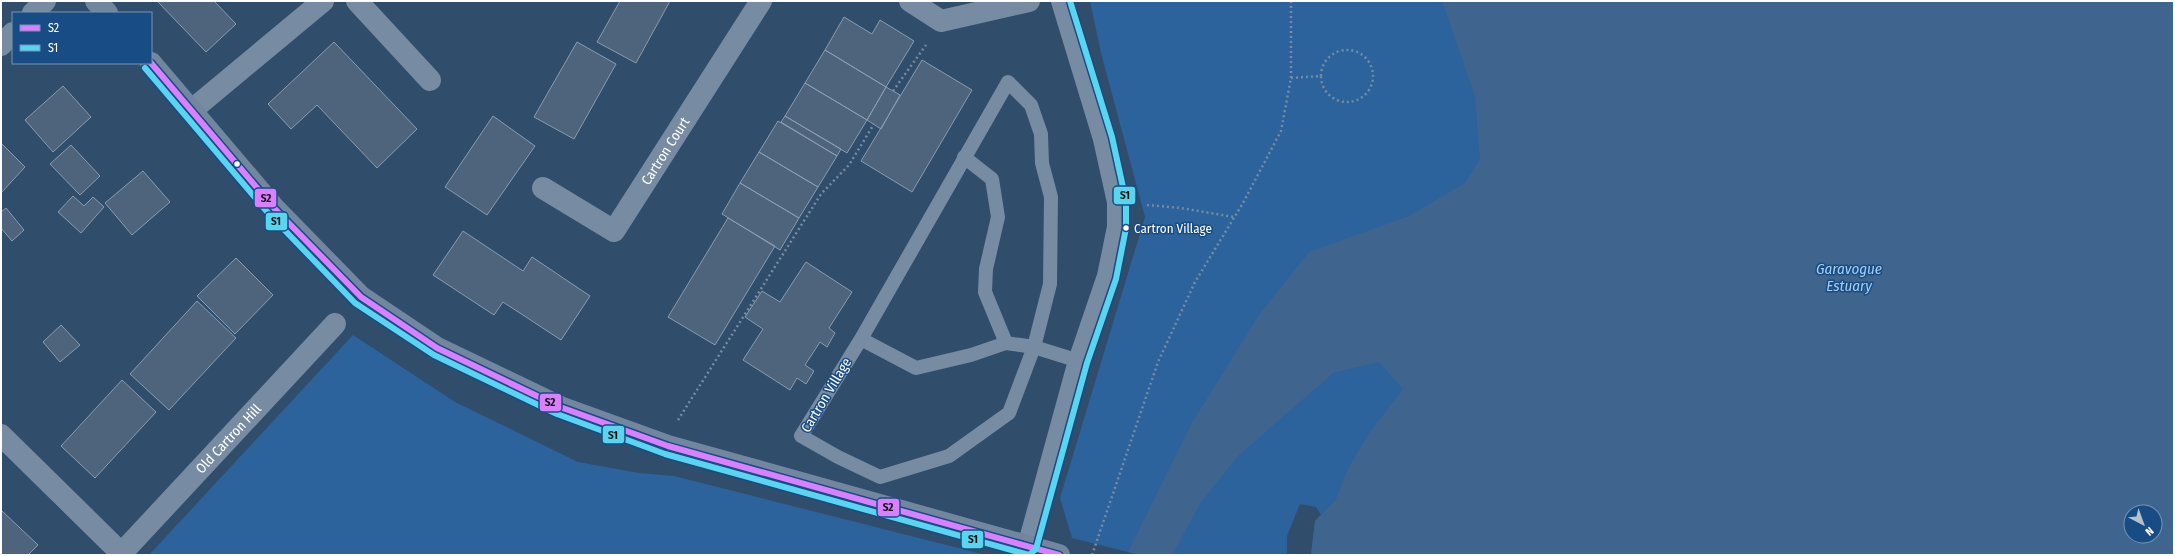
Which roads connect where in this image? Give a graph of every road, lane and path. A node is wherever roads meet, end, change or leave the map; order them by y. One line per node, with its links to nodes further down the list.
1 (45, 1): 11 (street)
2 (96, 1): 12 (main road)
3 (323, 1): 21 (street)
4 (357, 1): 19 (street)
5 (761, 1): 24 (street, Cartron Court)
6 (910, 1): 13 (street)
7 (953, 1): 13 (street)
8 (1029, 1): 13 (street)
9 (1062, 1): 25 (street)
10 (1291, 1): 18 (path)
11 (34, 12)
12 (106, 12)
13 (941, 21): 20 (path)
14 (12, 34): 15 (street)
15 (1, 45)
16 (152, 64): 21 (main road)
17 (1320, 76): 17 (path); 18 (path)
18 (1291, 78): 26 (path)
19 (430, 80)
20 (893, 92)
21 (192, 110): 33 (main road)
22 (874, 124): 33 (path)
23 (964, 157): 28 (lane, Cartron Village); 29 (lane); 30 (lane, Cartron Village)
24 (543, 188)
25 (1118, 202): 26 (path); 31 (street)
26 (1234, 217): 37 (path)
27 (335, 324): 35 (street, Old Cartron Hill)
28 (861, 339): 29 (lane); 30 (lane, Cartron Village)
29 (1006, 343): 30 (lane)
30 (1034, 347): 31 (lane)
31 (1079, 361): 34 (street)
32 (1, 435): 35 (street, Old Cartron Hill)
33 (668, 446): 34 (main road)
34 (1028, 547): 36 (main road)
35 (121, 554)
36 (1059, 555)
37 (1092, 555)

